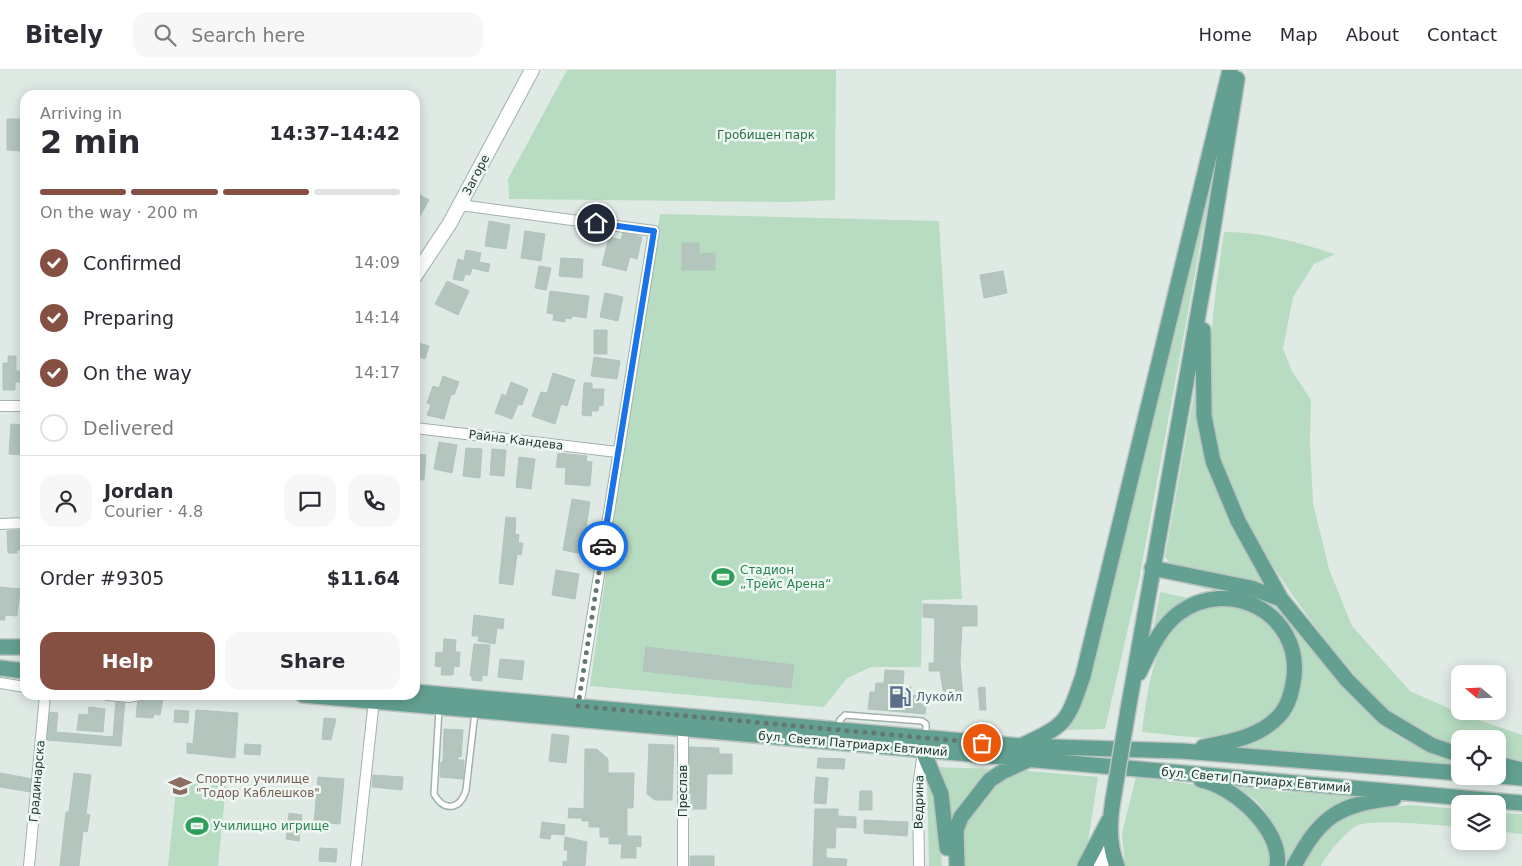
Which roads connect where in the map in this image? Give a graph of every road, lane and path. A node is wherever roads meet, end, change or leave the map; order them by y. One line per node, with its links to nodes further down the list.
1 (532, 70): 4 (street, Загоре)
2 (1230, 70): 31 (main road)
3 (1238, 70): 5 (main road)
4 (460, 205): 6 (street, Загоре); 10 (street)
5 (1210, 247): 13 (main road); 14 (main road)
6 (420, 268)
7 (0, 406): 8 (street)
8 (20, 406)
9 (420, 429): 10 (street, Райна Кандева)
10 (617, 452): 26 (street)
11 (20, 522): 12 (street)
12 (0, 524)
13 (1152, 568): 14 (main road); 22 (main road)
14 (1281, 599): 33 (main road)
15 (0, 647): 16 (main road)
16 (20, 647)
17 (0, 668): 18 (main road)
18 (20, 670)
19 (0, 683): 20 (street)
20 (20, 686)
21 (420, 692): 26 (main road, бул. Свети Патриарх Евтимий)
22 (1131, 693): 32 (main road); 43 (main road, bridge)
23 (45, 700): 44 (street, Градинарска)
24 (374, 700): 25 (main road, бул. Свети Патриарх Евтимий); 45 (street)
25 (439, 706): 27 (main road, бул. Свети Патриарх Евтимий); 27 (lane)
26 (578, 706): 28 (main road, бул. Свети Патриарх Евтимий)
27 (475, 710): 28 (main road, бул. Свети Патриарх Евтимий)
28 (683, 722): 29 (main road, бул. Свети Патриарх Евтимий); 46 (street, Преслав)
29 (837, 736): 30 (main road, бул. Свети Патриарх Евтимий); 30 (lane)
30 (924, 744): 31 (main road, бул. Свети Патриарх Евтимий); 34 (main road, бул. Свети Патриарх Евтимий); 47 (street, Ведрина); 48 (main road)
31 (1020, 746): 32 (main road, бул. Свети Патриарх Евтимий)
32 (1182, 751): 38 (main road, бул. Свети Патриарх Евтимий)
33 (1451, 751)
34 (1028, 760): 37 (main road, бул. Свети Патриарх Евтимий); 49 (main road)
35 (1506, 766): 36 (main road)
36 (1522, 770)
37 (1150, 771): 41 (main road, бул. Свети Патриарх Евтимий); 53 (main road)
38 (1451, 772)
39 (1506, 777): 40 (main road)
40 (1522, 778)
41 (1425, 795): 42 (main road, бул. Свети Патриарх Евтимий); 54 (main road)
42 (1522, 803)
43 (1109, 820): 50 (main road); 51 (street); 52 (main road)
44 (29, 866)
45 (356, 866)
46 (683, 866)
47 (919, 866)
48 (949, 866)
49 (957, 866)
50 (1085, 866)
51 (1101, 866)
52 (1117, 866)
53 (1277, 866)
54 (1294, 866)

